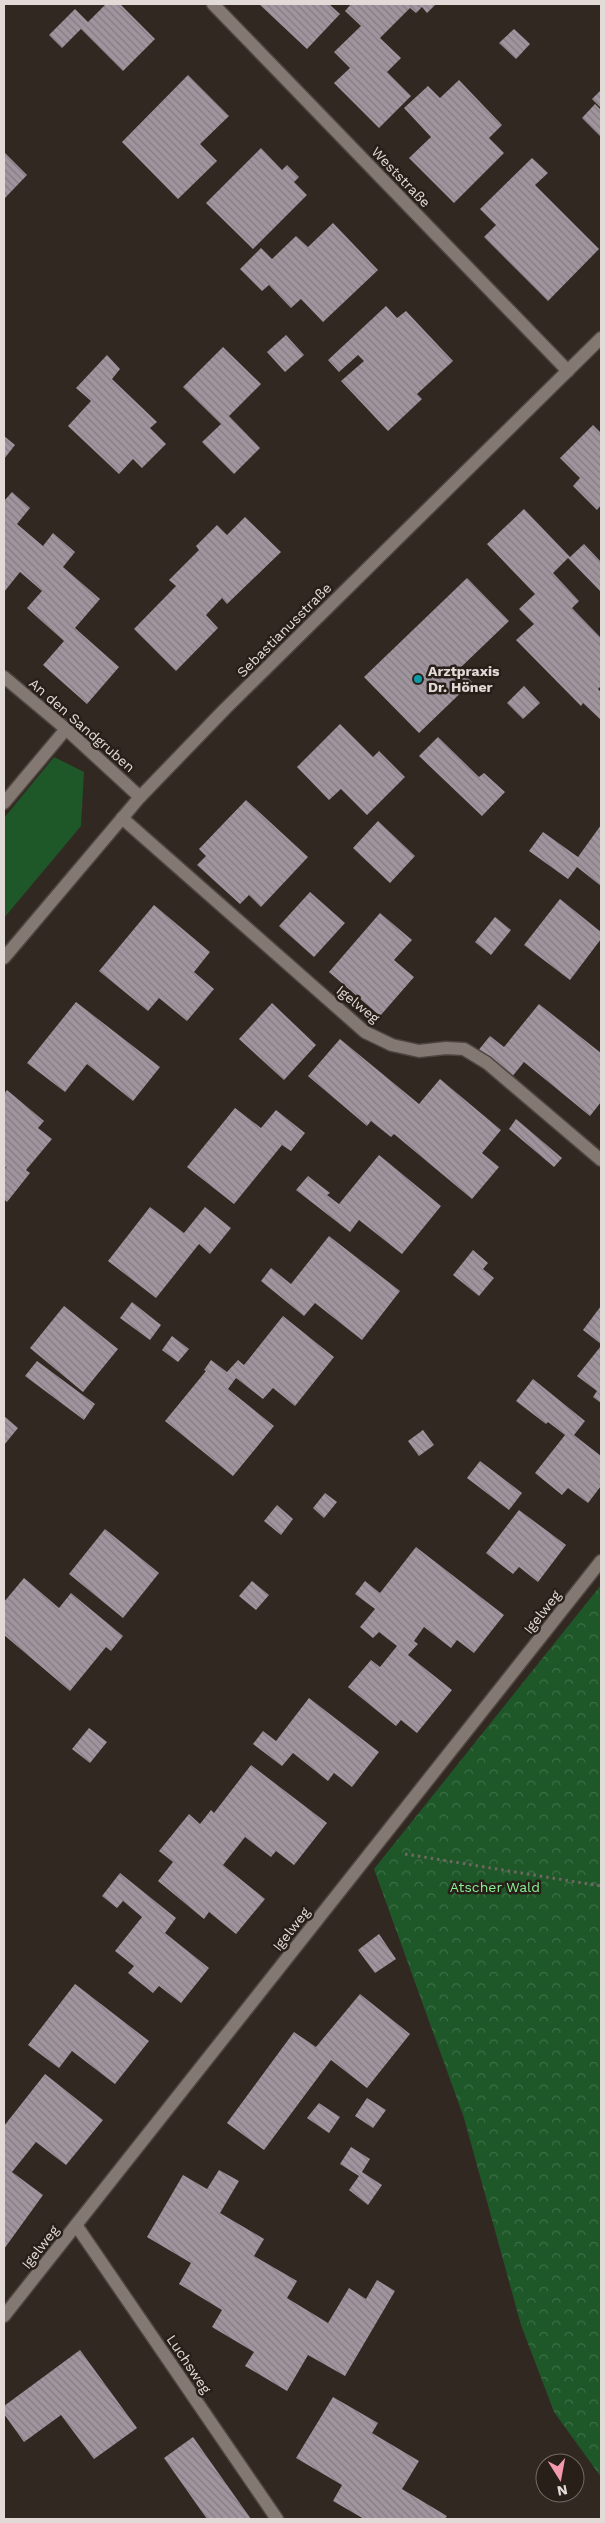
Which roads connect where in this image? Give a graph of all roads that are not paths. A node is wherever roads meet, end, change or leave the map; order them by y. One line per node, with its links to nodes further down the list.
1 (213, 4): 3 (street, Weststraße)
2 (601, 338): 3 (street, Sebastianusstraße)
3 (568, 371): 6 (street, Sebastianusstraße)
4 (4, 677): 5 (street, An den Sandgruben)
5 (66, 728): 6 (street, An den Sandgruben); 7 (street)
6 (140, 797): 8 (street, Sebastianusstraße)
7 (4, 803)
8 (122, 818): 9 (street, Sebastianusstraße); 10 (street, Igelweg)
9 (4, 958)
10 (601, 1160)
11 (601, 1561): 12 (street, Igelweg)
12 (76, 2225): 13 (street, Igelweg); 14 (street, Luchsweg)
13 (4, 2316)
14 (277, 2519)

